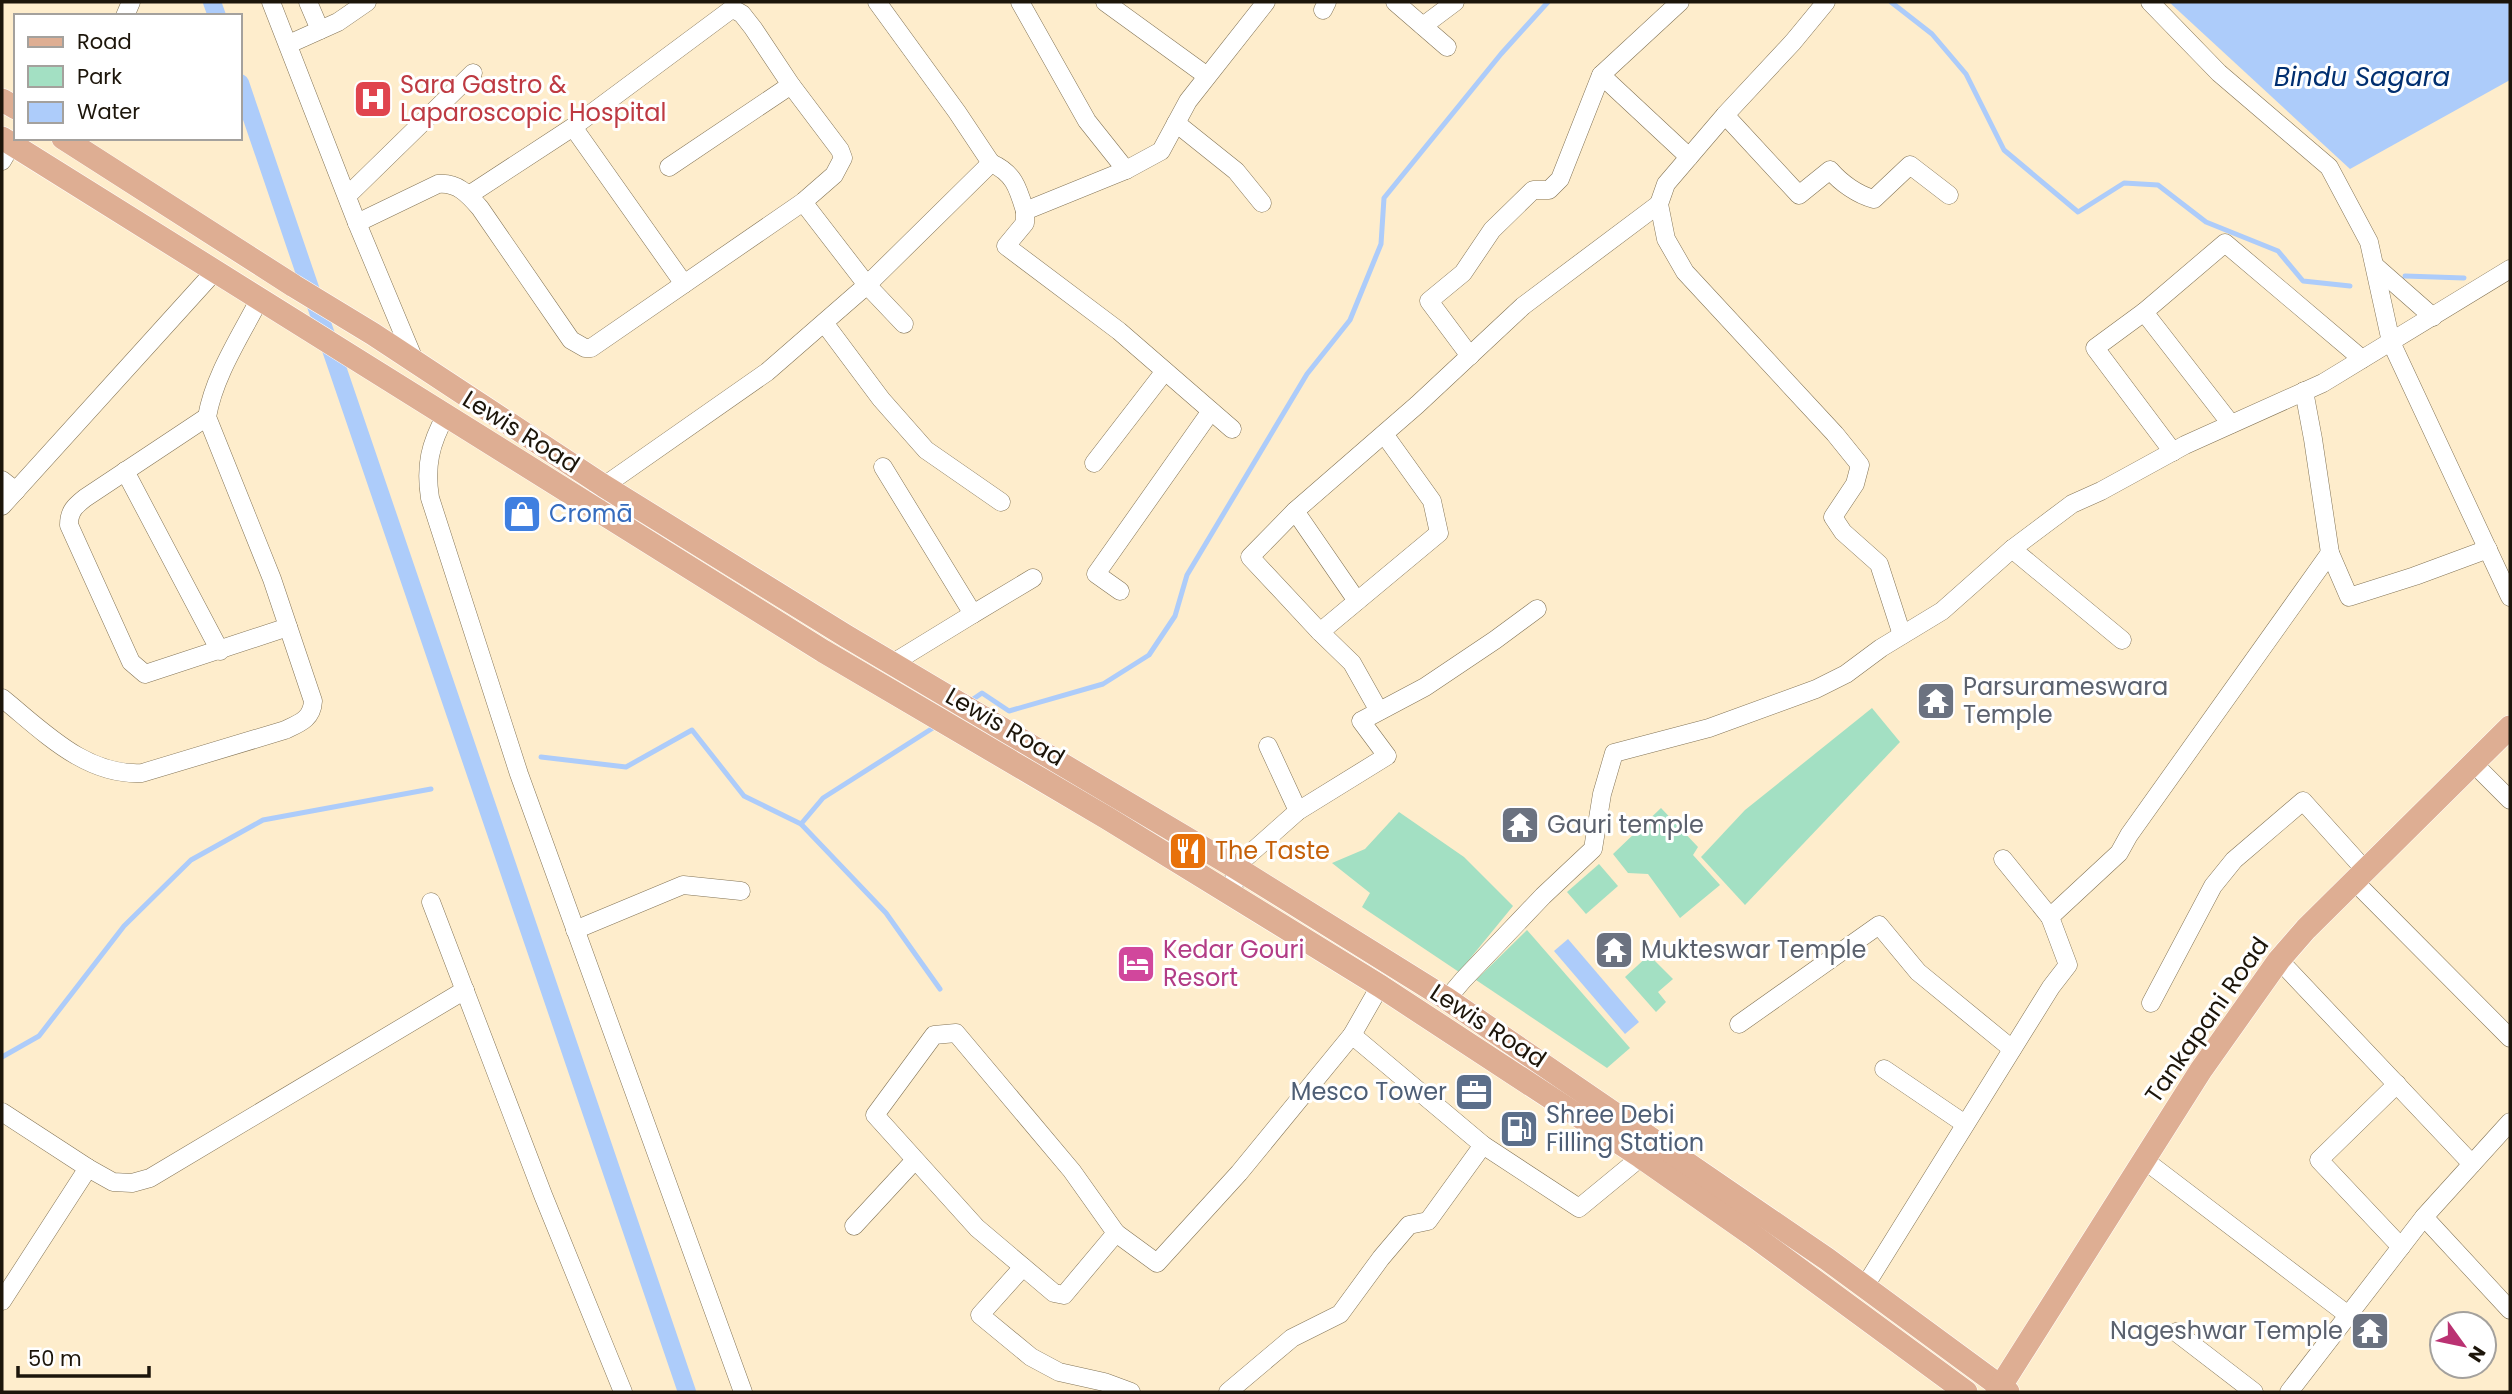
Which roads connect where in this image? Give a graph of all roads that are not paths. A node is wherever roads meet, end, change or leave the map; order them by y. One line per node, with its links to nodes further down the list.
1 (271, 2): 15 (street)
2 (307, 2): 14 (street)
3 (367, 2): 14 (street)
4 (877, 2): 27 (street)
5 (1020, 2): 29 (street)
6 (1105, 2): 19 (street)
7 (1266, 2): 19 (street)
8 (1395, 2): 13 (street)
9 (1455, 2): 13 (street)
10 (1680, 2): 18 (street)
11 (1826, 2): 21 (street)
12 (2150, 2): 39 (street)
13 (1423, 26): 16 (street)
14 (320, 30): 15 (street)
15 (289, 44): 33 (street)
16 (1447, 47)
17 (473, 72): 33 (street)
18 (1601, 75): 26 (street); 50 (street)
19 (1207, 76): 22 (street)
20 (791, 85): 23 (street); 28 (street); 34 (street)
21 (1725, 115): 26 (street); 32 (street)
22 (1176, 123): 29 (street); 35 (street)
23 (573, 127): 31 (street); 42 (street)
24 (69, 140): 30 (main road); 52 (main road, Lewis Road)
25 (5, 148): 30 (main road, Lewis Road)
26 (1689, 157): 36 (street)
27 (990, 163): 37 (street); 43 (street)
28 (669, 167)
29 (1126, 170): 37 (street)
30 (55, 171): 41 (main road, Lewis Road)
31 (469, 195): 38 (street); 42 (street)
32 (1949, 195)
33 (346, 196): 38 (street)
34 (803, 201): 42 (street); 43 (street)
35 (1262, 203)
36 (1659, 204): 50 (street); 82 (street)
37 (1024, 211): 53 (street)
38 (357, 223): 52 (street)
39 (2375, 266): 46 (street); 49 (street)
40 (2510, 270): 46 (street)
41 (214, 272): 44 (main road, Lewis Road); 65 (street)
42 (684, 284)
43 (867, 285): 47 (street); 48 (street)
44 (268, 306): 56 (main road, Lewis Road); 57 (street)
45 (2144, 312): 51 (street); 58 (street); 61 (street)
46 (2434, 317): 49 (street)
47 (825, 324): 66 (street); 67 (street)
48 (904, 324)
49 (2391, 341): 51 (street); 71 (street)
50 (1470, 356): 60 (street)
51 (2362, 359): 54 (street)
52 (415, 362): 66 (main road, Lewis Road)
53 (1165, 371): 55 (street); 62 (street)
54 (2304, 391): 58 (street); 73 (street)
55 (1211, 411): 59 (street); 75 (street)
56 (446, 415): 68 (main road, Lewis Road); 100 (street)
57 (207, 417): 64 (street); 80 (street)
58 (2231, 424): 61 (street)
59 (1232, 429)
60 (1384, 434): 70 (street); 77 (street)
61 (2173, 452): 72 (street)
62 (1094, 463)
63 (883, 467): 79 (street)
64 (125, 471): 84 (street); 84 (street)
65 (9, 485): 69 (street)
66 (604, 486): 68 (street); 85 (main road, Lewis Road)
67 (1001, 502)
68 (590, 505): 97 (main road, Lewis Road)
69 (2, 506)
70 (1295, 511): 77 (street); 81 (street)
71 (2488, 548): 73 (street); 76 (street)
72 (2012, 549): 82 (street); 83 (street)
73 (2330, 553): 99 (street)
74 (1033, 578): 79 (street)
75 (1120, 591)
76 (2510, 597)
77 (1357, 601): 81 (street)
78 (1537, 609): 87 (street)
79 (973, 614): 85 (street)
80 (288, 627): 84 (street); 86 (street)
81 (1320, 632): 87 (street)
82 (1902, 635): 104 (street)
83 (2122, 640)
84 (220, 650)
85 (893, 663): 94 (main road, Lewis Road)
86 (2, 698)
87 (1379, 711): 92 (street)
88 (2510, 727): 90 (main road, Tankapani Road)
89 (1268, 746): 92 (street)
90 (2473, 763): 91 (street); 95 (main road, Tankapani Road)
91 (2510, 800)
92 (1298, 811): 94 (street)
93 (2003, 859): 99 (street)
94 (1235, 867): 97 (street); 104 (main road, Lewis Road)
95 (2360, 876): 101 (main road, Tankapani Road); 105 (street); 108 (street)
96 (741, 891): 100 (street)
97 (1233, 897): 102 (main road, Lewis Road)
98 (431, 902): 103 (street)
99 (2050, 917): 109 (street)
100 (575, 930): 134 (street)
101 (2279, 960): 111 (street); 117 (main road, Tankapani Road)
102 (1380, 986): 107 (street); 116 (main road, Lewis Road)
103 (465, 990): 120 (street); 133 (street)
104 (1447, 999): 126 (main road, Lewis Road)
105 (2151, 1003)
106 (1739, 1024): 109 (street)
107 (1352, 1035): 115 (street); 123 (street)
108 (2510, 1038)
109 (2012, 1049): 114 (street)
110 (1884, 1069): 114 (street)
111 (2397, 1084): 119 (street); 124 (street)
112 (2, 1112): 120 (street)
113 (2510, 1122): 119 (street)
114 (1965, 1124): 126 (street)
115 (1483, 1145): 116 (street); 136 (street)
116 (1642, 1157): 132 (main road, Lewis Road)
117 (2143, 1159): 129 (street); 131 (main road, Tankapani Road)
118 (915, 1160): 122 (street); 123 (street); 125 (street)
119 (2472, 1164): 121 (street)
120 (88, 1168): 127 (street)
121 (2424, 1217): 124 (street); 128 (street)
122 (854, 1226)
123 (1116, 1233): 125 (street)
124 (2401, 1247): 129 (street)
125 (1023, 1267): 135 (street)
126 (1865, 1286): 131 (main road, Lewis Road)
127 (2, 1301)
128 (2510, 1310)
129 (2348, 1315): 138 (street)
130 (2176, 1332): 137 (street)
131 (2001, 1390)
132 (1964, 1391)
133 (622, 1392)
134 (743, 1392)
135 (1131, 1392)
136 (1227, 1392)
137 (2254, 1392)
138 (2289, 1392)

